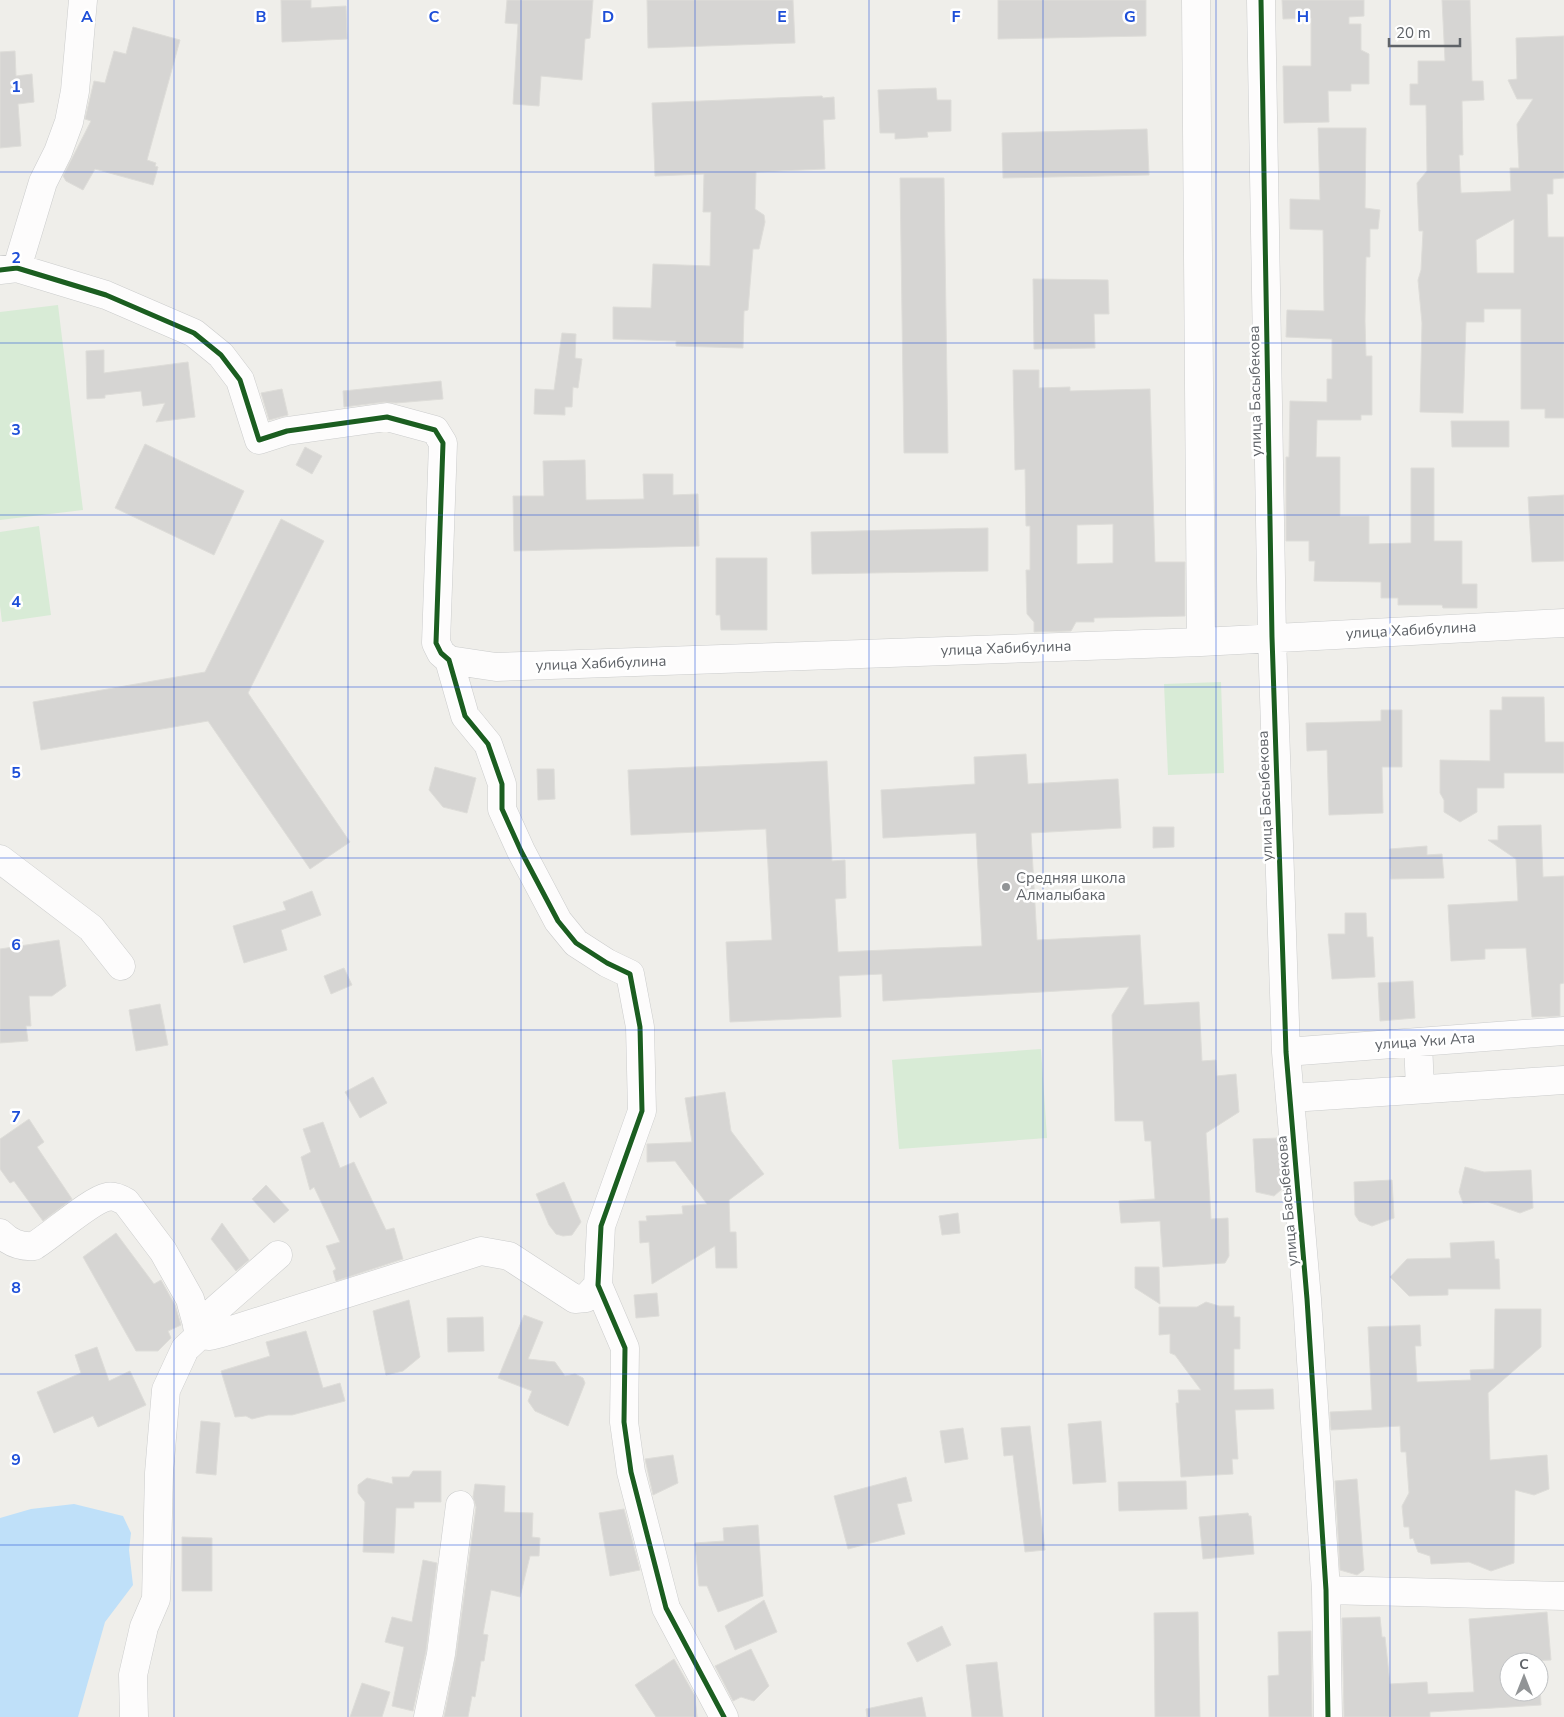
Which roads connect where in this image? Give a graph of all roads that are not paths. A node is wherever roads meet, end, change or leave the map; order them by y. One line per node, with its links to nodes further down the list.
1 (83, 0): 4 (street)
2 (1196, 0): 7 (street)
3 (1261, 0): 6 (street, улица Басыбекова)
4 (8, 269): 8 (street)
5 (1564, 623): 6 (street, улица Хабибулина)
6 (1272, 637): 7 (street, улица Хабибулина); 13 (street, улица Басыбекова)
7 (1201, 642): 8 (street, улица Хабибулина)
8 (449, 660): 19 (street)
9 (0, 859): 10 (street)
10 (121, 966)
11 (1564, 1031): 12 (street, улица Уки Ата)
12 (1418, 1042): 13 (street, улица Уки Ата); 15 (street)
13 (1286, 1052): 16 (street, улица Басыбекова)
14 (1564, 1080): 15 (street)
15 (1420, 1089): 16 (street)
16 (1291, 1098): 24 (street, улица Басыбекова)
17 (0, 1233): 22 (street)
18 (278, 1254): 22 (street)
19 (598, 1285): 20 (street); 21 (street)
20 (575, 1299): 21 (street); 22 (street)
21 (617, 1330): 28 (street)
22 (199, 1331): 26 (street)
23 (460, 1506): 27 (street)
24 (1326, 1590): 25 (street); 29 (street, улица Басыбекова)
25 (1564, 1596)
26 (134, 1717)
27 (428, 1717)
28 (724, 1717)
29 (1328, 1717)

